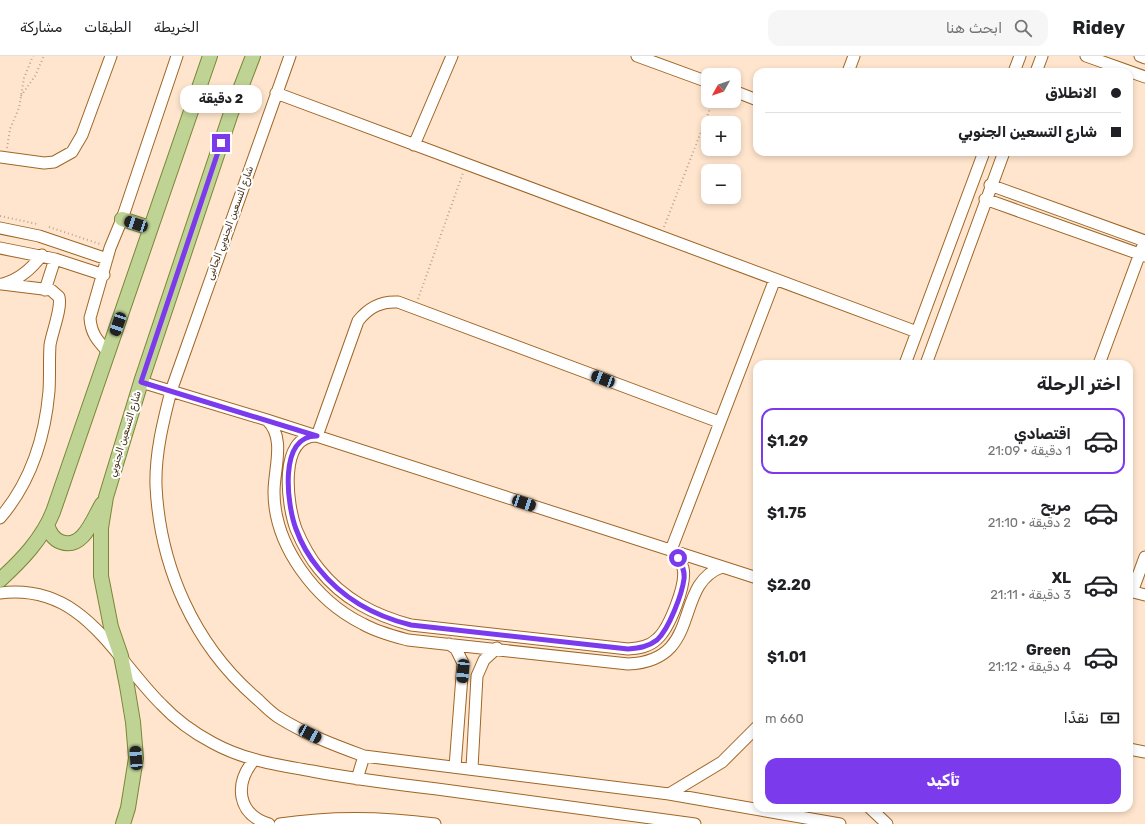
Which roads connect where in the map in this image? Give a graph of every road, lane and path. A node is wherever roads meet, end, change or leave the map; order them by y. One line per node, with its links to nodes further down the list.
1 (32, 56): 25 (path)
2 (44, 56): 25 (path)
3 (112, 56): 31 (street)
4 (177, 56): 35 (street)
5 (210, 56): 37 (main road)
6 (253, 56): 57 (main road, شارع التسعين الجنوبي)
7 (290, 56): 23 (street, شارع التسعين الجنوبي الجانبى)
8 (452, 56): 28 (street)
9 (637, 56): 22 (street)
10 (854, 56): 16 (street)
11 (1020, 56): 17 (street)
12 (1042, 56): 18 (street)
13 (1086, 56): 19 (street)
14 (1140, 56): 15 (street)
15 (1145, 58)
16 (850, 68)
17 (1016, 68)
18 (1038, 68)
19 (1118, 68)
20 (1133, 74): 21 (street)
21 (1145, 78)
22 (701, 79)
23 (276, 93): 28 (street); 58 (street, شارع التسعين الجنوبي الجانبى)
24 (741, 94): 26 (street)
25 (21, 97): 31 (path)
26 (753, 98)
27 (710, 108): 39 (path)
28 (414, 145): 32 (street)
29 (982, 156): 52 (street)
30 (1002, 156): 33 (street)
31 (2, 157)
32 (466, 164): 39 (street); 51 (path)
33 (990, 185): 34 (street); 40 (street)
34 (985, 199): 44 (street); 55 (street)
35 (122, 220): 37 (main road); 46 (street)
36 (0, 228): 38 (street)
37 (150, 228): 53 (main road)
38 (27, 233): 42 (street); 46 (street)
39 (660, 236): 48 (street)
40 (1145, 241): 44 (street)
41 (0, 248): 42 (street)
42 (24, 251): 43 (street)
43 (42, 255): 45 (street); 49 (street)
44 (1142, 255): 56 (street)
45 (56, 259): 47 (street); 50 (street)
46 (107, 259): 47 (street)
47 (104, 275): 53 (street)
48 (775, 279): 52 (street); 60 (street)
49 (1, 284): 50 (street)
50 (45, 290): 63 (street)
51 (415, 308): 60 (street); 61 (street)
52 (916, 332): 54 (street)
53 (108, 352): 64 (main road)
54 (906, 360)
55 (927, 360)
56 (1100, 360)
57 (141, 382): 58 (street); 62 (main road, شارع التسعين الجنوبي)
58 (171, 391): 59 (street); 80 (street, شارع التسعين الجنوبي الجانبى)
59 (267, 420): 61 (street); 74 (street)
60 (719, 422): 65 (street)
61 (317, 436): 65 (street); 65 (street)
62 (106, 497): 64 (main road); 76 (main road, شارع التسعين الجنوبي)
63 (0, 518)
64 (47, 525): 69 (main road)
65 (671, 550): 67 (street)
66 (1145, 557): 70 (street)
67 (722, 567): 68 (street); 75 (street)
68 (753, 577)
69 (0, 580)
70 (1133, 584)
71 (1133, 592): 73 (street)
72 (0, 593): 76 (street)
73 (1145, 595)
74 (449, 644): 75 (street); 82 (street)
75 (497, 648): 83 (street)
76 (121, 656): 81 (street); 89 (main road, شارع التسعين الجنوبي)
77 (753, 731): 85 (street)
78 (1133, 750): 79 (street)
79 (1145, 752)
80 (364, 756): 82 (street, شارع التسعين الجنوبي الجانبى); 84 (street)
81 (254, 760): 84 (street); 90 (street)
82 (455, 767): 83 (street, شارع التسعين الجنوبي الجانبى)
83 (472, 768): 85 (street, شارع التسعين الجنوبي الجانبى)
84 (357, 779): 93 (street)
85 (669, 794): 86 (street, شارع التسعين الجنوبي الجانبى)
86 (753, 809)
87 (772, 812): 94 (street, شارع التسعين الجنوبي الجانبى)
88 (874, 812): 95 (street)
89 (123, 824)
90 (269, 824)
91 (280, 824): 92 (street)
92 (435, 824)
93 (695, 824)
94 (840, 824)
95 (887, 824)

